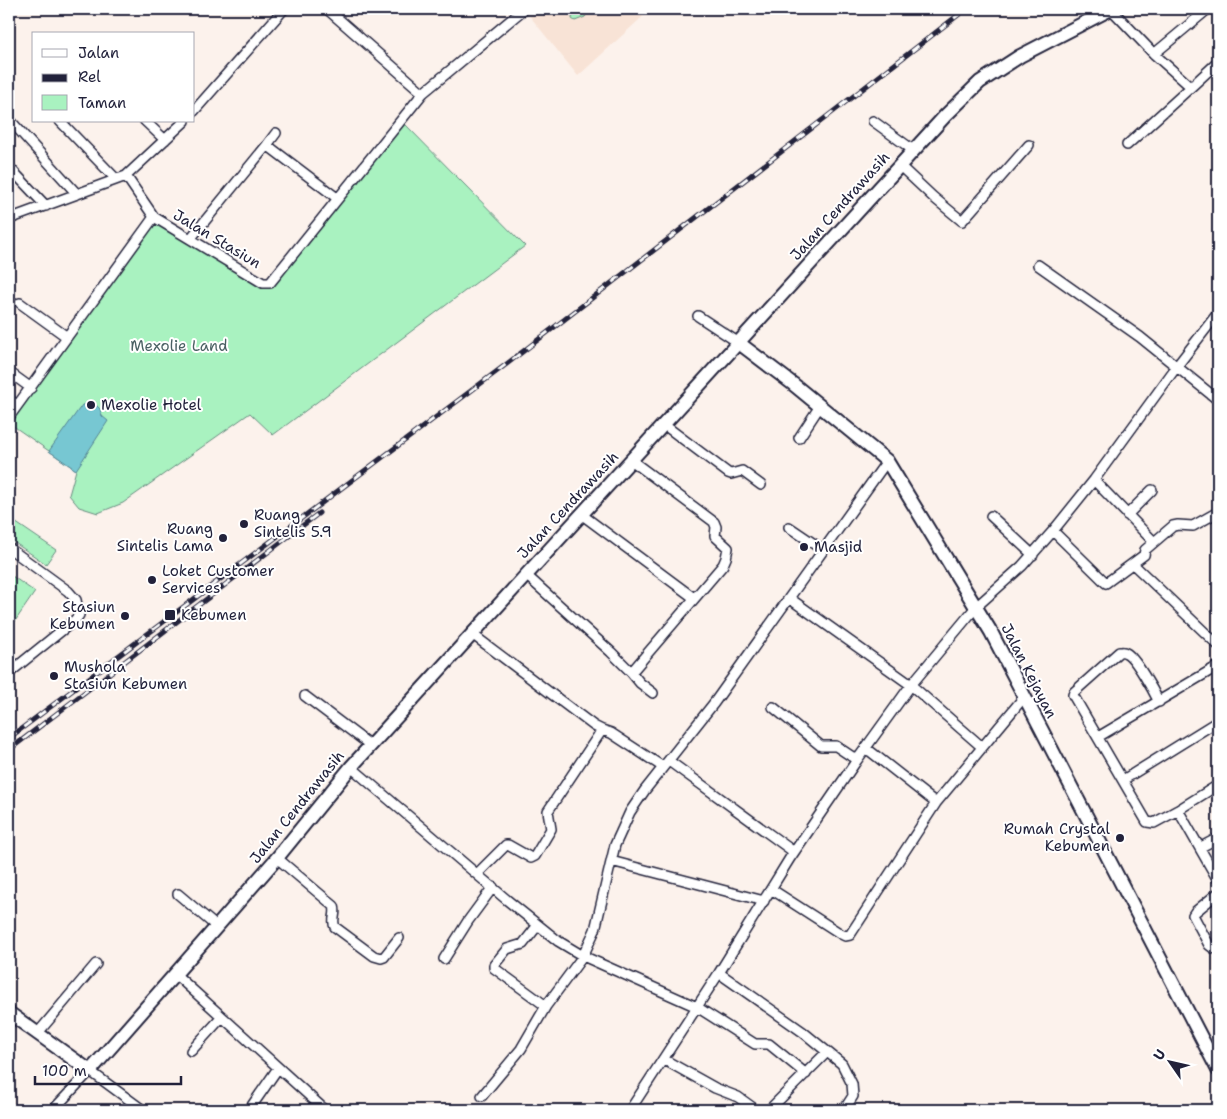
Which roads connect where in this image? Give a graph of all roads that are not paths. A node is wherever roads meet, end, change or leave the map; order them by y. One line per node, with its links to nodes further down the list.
1 (284, 9): 10 (street)
2 (327, 9): 9 (street)
3 (524, 9): 9 (street, Jalan Stasiun)
4 (1111, 9): 6 (street); 21 (main road, Jalan Cendrawasih)
5 (1208, 9): 6 (street)
6 (1154, 54): 8 (street)
7 (1218, 62): 8 (street)
8 (1191, 87): 20 (street)
9 (423, 93): 27 (street, Jalan Stasiun)
10 (195, 110)
11 (9, 119): 26 (street)
12 (874, 121): 21 (street)
13 (61, 122): 25 (street)
14 (146, 122): 17 (street)
15 (184, 122): 17 (street)
16 (276, 133): 18 (street)
17 (165, 140): 24 (street)
18 (267, 145): 27 (street); 31 (street)
19 (1029, 145): 22 (street)
20 (1127, 145)
21 (913, 150): 22 (main road, Jalan Cendrawasih)
22 (899, 165): 37 (main road, Jalan Cendrawasih)
23 (9, 167): 28 (street)
24 (126, 176): 25 (street); 29 (street)
25 (116, 179): 26 (street)
26 (77, 194): 28 (street)
27 (337, 198): 31 (street, Jalan Stasiun)
28 (46, 206): 30 (street)
29 (154, 217): 31 (street, Jalan Stasiun); 36 (street, Jalan Stasiun)
30 (9, 219)
31 (191, 238)
32 (1038, 265): 38 (street)
33 (20, 303): 36 (street)
34 (1218, 313): 38 (street)
35 (698, 316): 37 (street)
36 (68, 337): 40 (street, Jalan Stasiun)
37 (739, 343): 44 (main road, Jalan Kejayan); 46 (main road, Jalan Cendrawasih)
38 (1177, 366): 42 (street); 50 (street)
39 (9, 372): 40 (street)
40 (30, 388): 43 (street, Jalan Stasiun)
41 (9, 399): 43 (street)
42 (1218, 400)
43 (17, 406): 45 (street, Jalan Stasiun)
44 (820, 406): 47 (street); 49 (main road, Jalan Kejayan)
45 (9, 417)
46 (663, 424): 48 (main road, Jalan Cendrawasih); 51 (street)
47 (800, 438)
48 (631, 460): 54 (main road, Jalan Cendrawasih); 65 (street)
49 (887, 460): 61 (street); 67 (main road, Jalan Kejayan)
50 (1094, 480): 55 (street); 58 (street)
51 (761, 485)
52 (1152, 490): 55 (street)
53 (1218, 512): 59 (street)
54 (581, 514): 64 (main road, Jalan Cendrawasih); 65 (street)
55 (1127, 514): 59 (street)
56 (991, 516): 62 (street)
57 (789, 527): 61 (street)
58 (1053, 531): 62 (street); 63 (street)
59 (1154, 542): 63 (street)
60 (9, 548): 72 (street)
61 (823, 550): 66 (street)
62 (1033, 555): 67 (street)
63 (1133, 564): 69 (street)
64 (526, 575): 68 (main road, Jalan Cendrawasih); 71 (street)
65 (694, 598): 71 (street)
66 (789, 598): 73 (street); 86 (street)
67 (976, 607): 73 (street); 76 (main road, Jalan Kejayan)
68 (472, 634): 80 (street); 82 (main road, Jalan Cendrawasih)
69 (1218, 645)
70 (1218, 666): 77 (street)
71 (631, 672): 74 (street)
72 (9, 673)
73 (911, 685): 83 (street); 84 (street)
74 (653, 693)
75 (305, 696): 82 (street)
76 (1024, 697): 83 (street); 122 (main road, Jalan Kejayan)
77 (1159, 702): 81 (street); 81 (street)
78 (773, 707): 85 (street)
79 (1218, 722): 88 (street)
80 (602, 730): 86 (street); 97 (street)
81 (1098, 737): 88 (street)
82 (370, 745): 87 (main road, Jalan Cendrawasih)
83 (982, 747): 90 (street)
84 (866, 748): 85 (street); 90 (street)
85 (857, 760): 94 (street)
86 (666, 764): 94 (street); 96 (street)
87 (350, 767): 95 (main road, Jalan Cendrawasih); 97 (street)
88 (1123, 780): 91 (street)
89 (1218, 785): 91 (street)
90 (936, 803): 100 (street)
91 (1178, 810): 93 (street)
92 (1218, 838): 93 (street)
93 (1201, 848): 98 (street)
94 (794, 852): 100 (street)
95 (277, 858): 105 (main road, Jalan Cendrawasih); 106 (street)
96 (611, 861): 103 (street); 108 (street)
97 (478, 874): 99 (street)
98 (1218, 880)
99 (492, 887): 104 (street); 109 (street)
100 (771, 889): 103 (street)
101 (1218, 893): 107 (street)
102 (178, 894): 105 (street)
103 (764, 901): 111 (street)
104 (538, 925): 108 (street); 113 (street)
105 (217, 927): 112 (main road, Jalan Cendrawasih)
106 (399, 938)
107 (1218, 949)
108 (583, 956): 113 (street); 114 (street)
109 (444, 959)
110 (96, 964): 117 (street)
111 (718, 973): 114 (street); 119 (street)
112 (175, 974): 116 (street); 123 (main road, Jalan Cendrawasih)
113 (546, 1006): 125 (street)
114 (697, 1007): 120 (street); 124 (street)
115 (9, 1014): 117 (main road)
116 (222, 1017): 118 (street); 121 (street)
117 (38, 1034): 123 (main road)
118 (191, 1051)
119 (827, 1052): 124 (street); 133 (street)
120 (663, 1059): 130 (street); 131 (street)
121 (278, 1068): 126 (street); 129 (street)
122 (1218, 1070)
123 (90, 1071): 127 (street); 128 (street)
124 (806, 1074): 132 (street)
125 (482, 1096)
126 (320, 1109)
127 (53, 1110)
128 (143, 1110)
129 (250, 1110)
130 (630, 1110)
131 (756, 1110)
132 (769, 1110)
133 (844, 1110)

